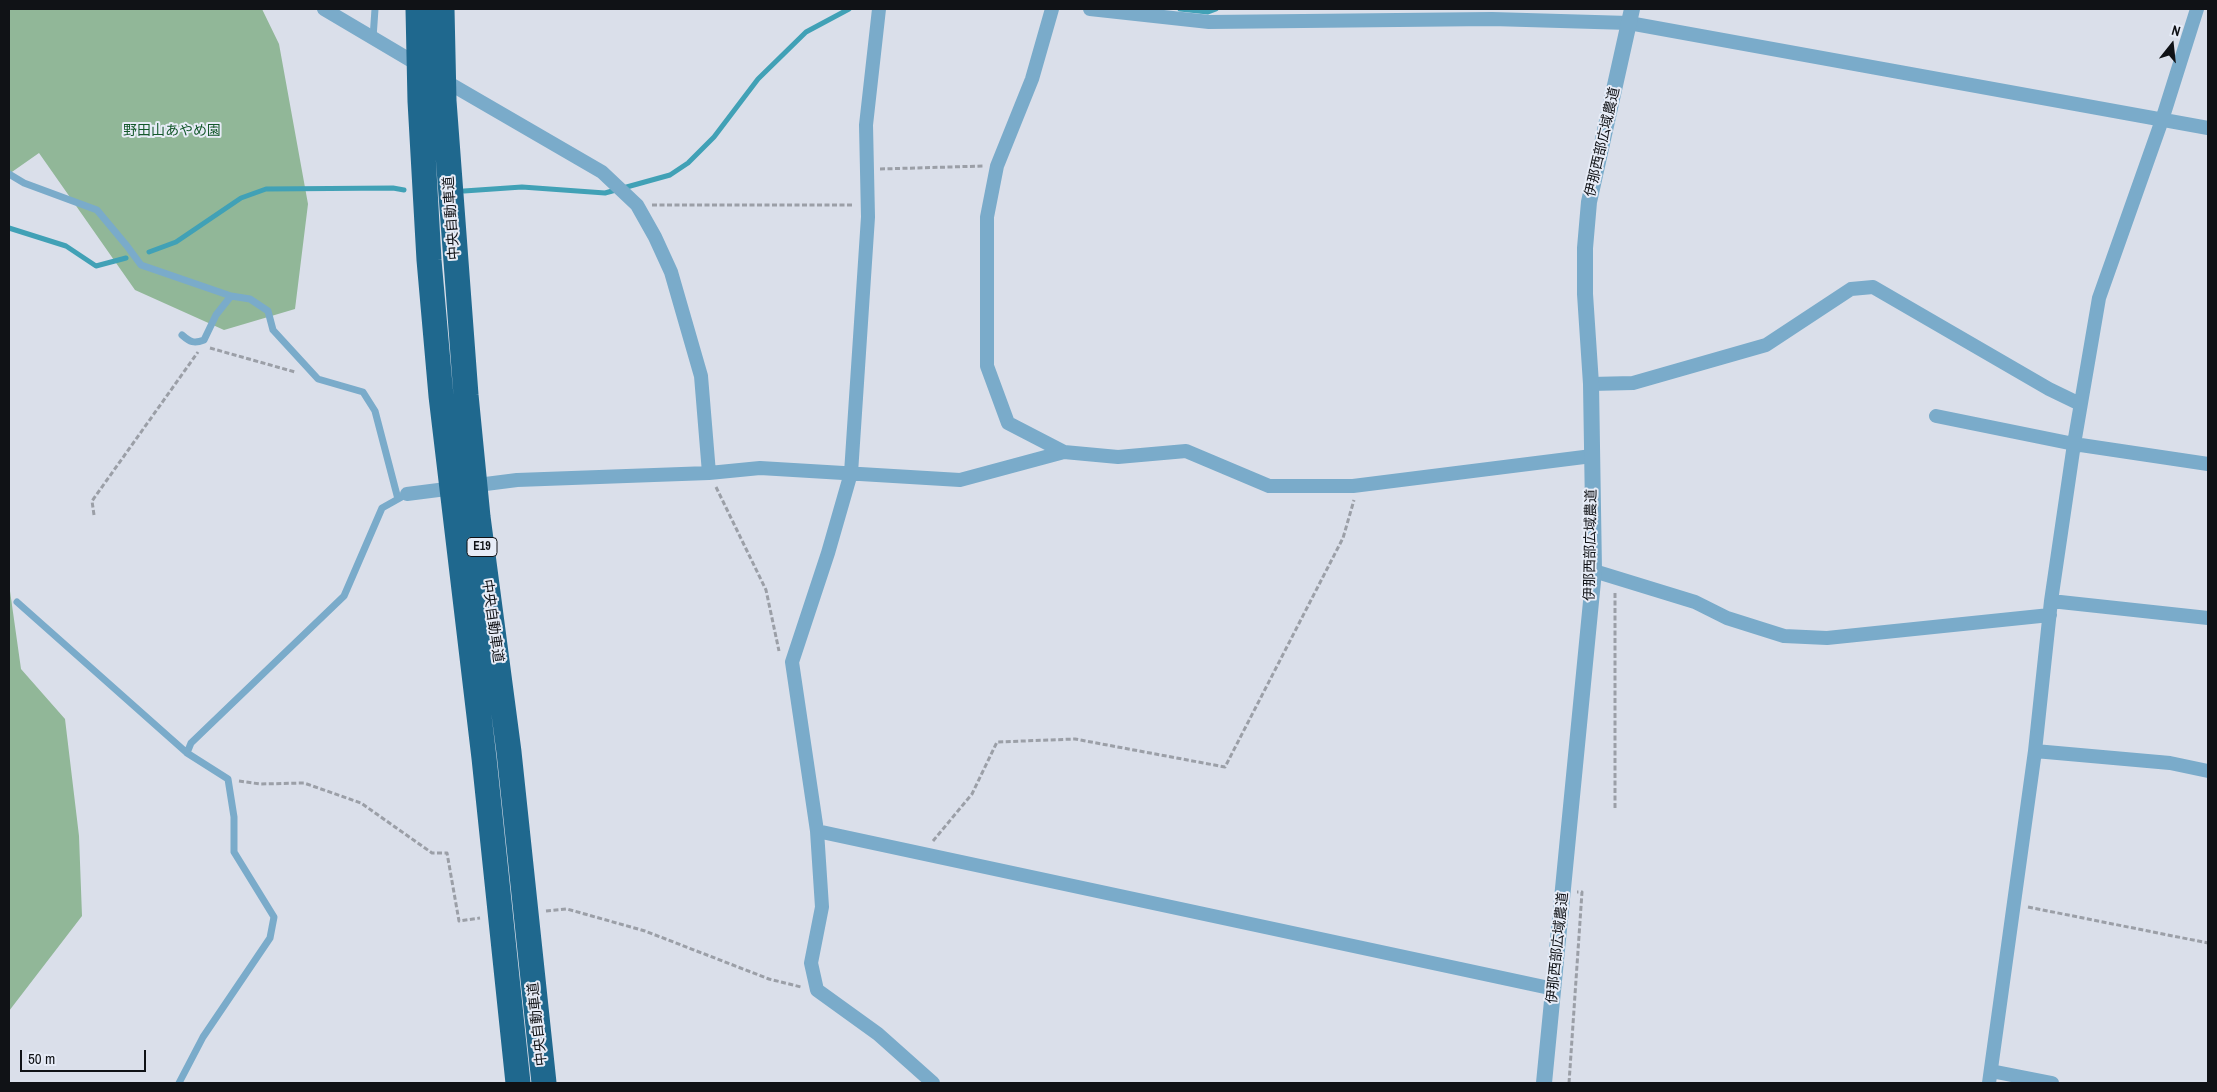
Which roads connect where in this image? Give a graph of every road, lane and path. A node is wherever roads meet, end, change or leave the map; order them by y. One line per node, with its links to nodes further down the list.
1 (324, 9): 10 (street)
2 (375, 9): 10 (lane)
3 (418, 9): 55 (highway, 中央自動車道 / E19)
4 (442, 9): 56 (highway, 中央自動車道 / E19)
5 (879, 9): 14 (street)
6 (1052, 9): 13 (street)
7 (1090, 9): 9 (street)
8 (2197, 9): 11 (street)
9 (1630, 16): 11 (street); 21 (street, 伊那西部広域農道)
10 (373, 38): 16 (street)
11 (2162, 120): 12 (street); 22 (street)
12 (2208, 128)
13 (997, 166): 14 (path); 25 (street)
14 (867, 169): 17 (street)
15 (9, 174): 18 (lane)
16 (637, 205): 17 (path); 28 (street)
17 (867, 205): 29 (street)
18 (231, 296): 19 (lane); 20 (lane)
19 (182, 335)
20 (318, 379): 31 (lane); 32 (path)
21 (1591, 384): 22 (street); 26 (street, 伊那西部広域農道)
22 (2080, 404): 24 (street)
23 (1936, 416): 24 (street)
24 (2074, 444): 27 (street); 36 (street)
25 (1064, 452): 29 (street); 30 (street)
26 (1592, 456): 30 (street); 33 (street, 伊那西部広域農道)
27 (2208, 464)
28 (709, 473): 29 (street); 31 (street); 38 (path)
29 (851, 473): 38 (street)
30 (1358, 485): 45 (path)
31 (403, 496): 40 (lane)
32 (94, 515)
33 (1594, 571): 34 (street); 46 (street, 伊那西部広域農道)
34 (1615, 578): 36 (street); 43 (path)
35 (17, 602): 40 (lane)
36 (2051, 608): 37 (street); 39 (street)
37 (2208, 618)
38 (792, 668): 44 (street)
39 (2035, 751): 41 (street); 47 (street)
40 (187, 753): 42 (lane)
41 (2208, 771)
42 (228, 779): 49 (path); 54 (lane)
43 (1615, 808)
44 (817, 831): 45 (street); 52 (street)
45 (923, 853): 51 (street)
46 (1564, 890): 51 (street, 伊那西部広域農道); 59 (path)
47 (2014, 904): 50 (path); 53 (street)
48 (567, 909): 52 (path)
49 (459, 921)
50 (2208, 943)
51 (1554, 989): 58 (street, 伊那西部広域農道)
52 (817, 990): 57 (street)
53 (1990, 1077): 60 (street)
54 (179, 1083)
55 (518, 1083)
56 (544, 1083)
57 (933, 1083)
58 (1544, 1083)
59 (1569, 1083)
60 (2052, 1083)

